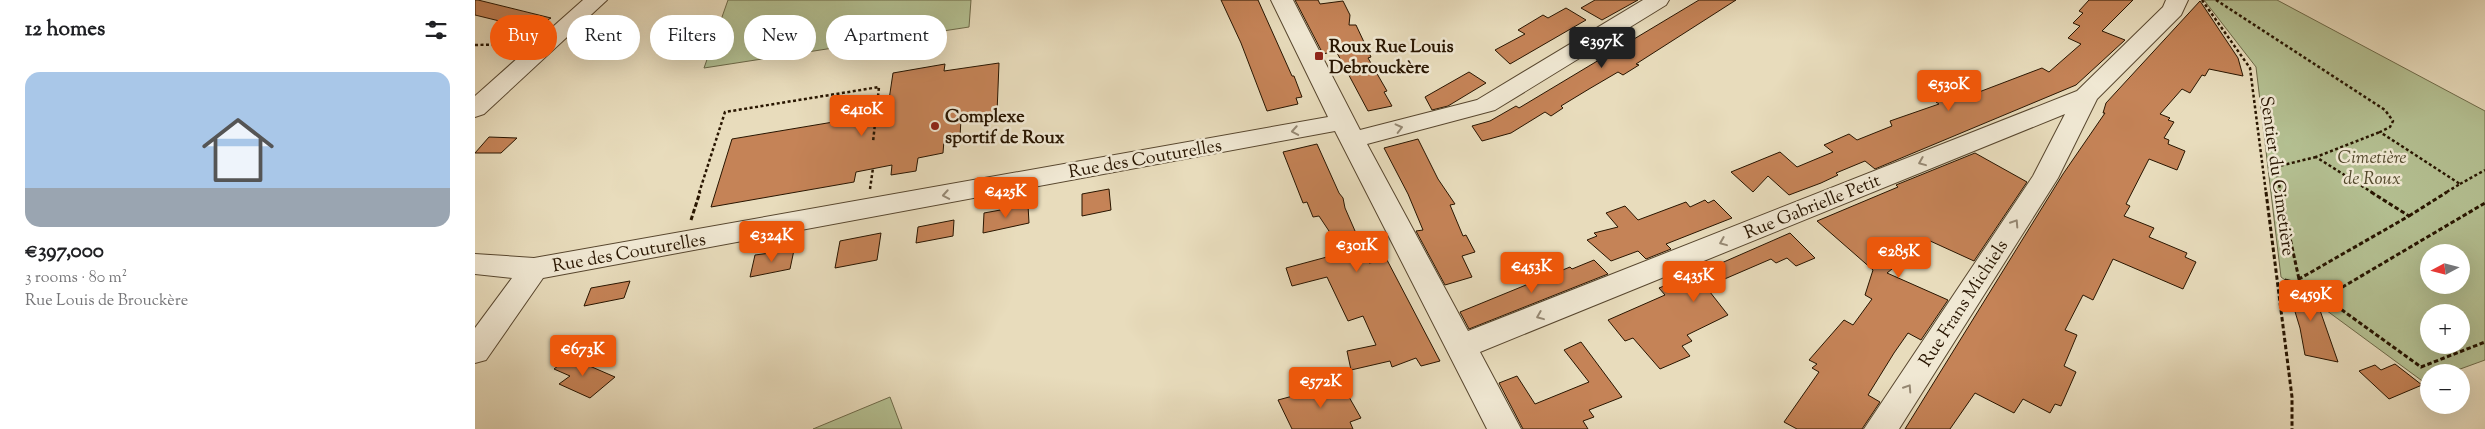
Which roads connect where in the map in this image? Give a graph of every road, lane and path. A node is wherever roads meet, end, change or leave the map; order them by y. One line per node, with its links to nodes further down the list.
1 (596, 0): 7 (street)
2 (1282, 0): 13 (street)
3 (1658, 0): 13 (street, Rue des Couturelles, one-way to 3)
4 (2177, 0): 11 (street)
5 (2202, 0): 31 (path, Sentier du Cimetière)
6 (2216, 0): 14 (path)
7 (557, 35)
8 (475, 45): 9 (path)
9 (490, 45)
10 (528, 60): 12 (street)
11 (2086, 96): 27 (street, Rue Gabrielle Petit, one-way to 27); 30 (street, Rue Frans Michiels, one-way to 11)
12 (479, 102)
13 (1347, 131): 21 (street, Rue des Couturelles, one-way to 21); 27 (street)
14 (2380, 132): 16 (path); 18 (path)
15 (873, 142): 21 (path)
16 (2316, 157): 20 (path); 24 (path)
17 (2485, 170): 18 (path)
18 (2460, 184): 20 (path)
19 (2485, 203): 25 (path)
20 (2409, 216): 24 (path)
21 (685, 242): 23 (street, Rue des Couturelles)
22 (475, 264): 23 (street, Rue des Couturelles)
23 (535, 269): 28 (street)
24 (2299, 279): 25 (path)
25 (2324, 298): 26 (path)
26 (2485, 342)
27 (1461, 347): 29 (street)
28 (475, 351)
29 (1504, 429)
30 (1881, 429)
31 (2292, 429)

